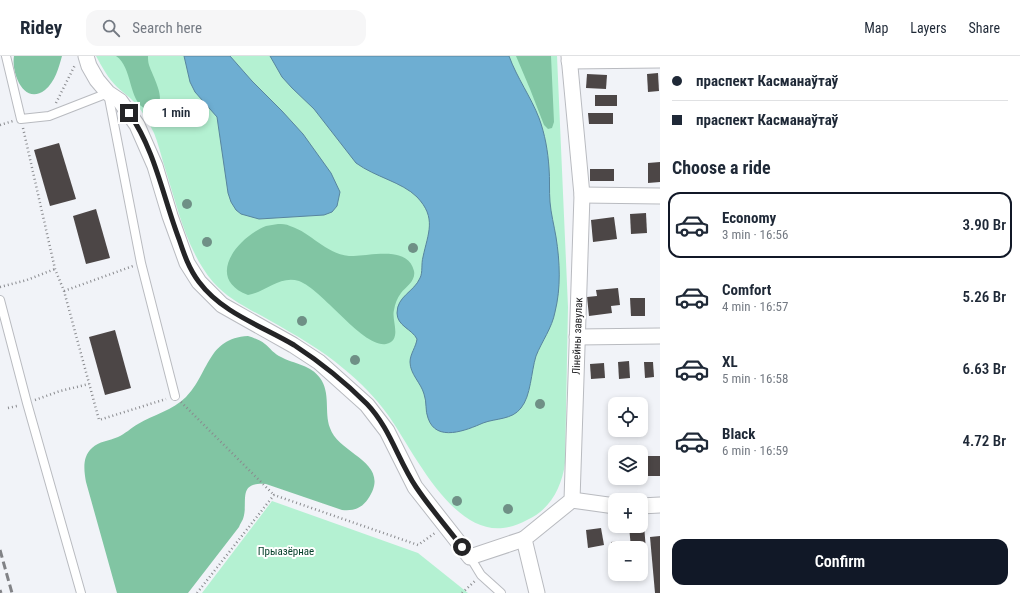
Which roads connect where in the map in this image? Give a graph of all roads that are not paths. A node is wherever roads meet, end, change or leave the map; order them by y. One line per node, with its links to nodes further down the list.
1 (6, 56): 5 (lane)
2 (81, 59): 5 (street)
3 (569, 59): 4 (street); 6 (street, Лінейны завулак)
4 (660, 60)
5 (108, 93): 11 (lane); 17 (street)
6 (582, 195): 7 (street); 10 (street, Лінейны завулак)
7 (660, 196)
8 (0, 300): 18 (lane)
9 (660, 336): 10 (street)
10 (576, 337): 12 (street, Лінейны завулак)
11 (175, 396)
12 (572, 500): 13 (street); 16 (street)
13 (608, 505)
14 (660, 505): 15 (street)
15 (648, 506)
16 (524, 539): 17 (street); 20 (street)
17 (470, 558): 19 (lane)
18 (81, 593)
19 (501, 593)
20 (537, 593)

